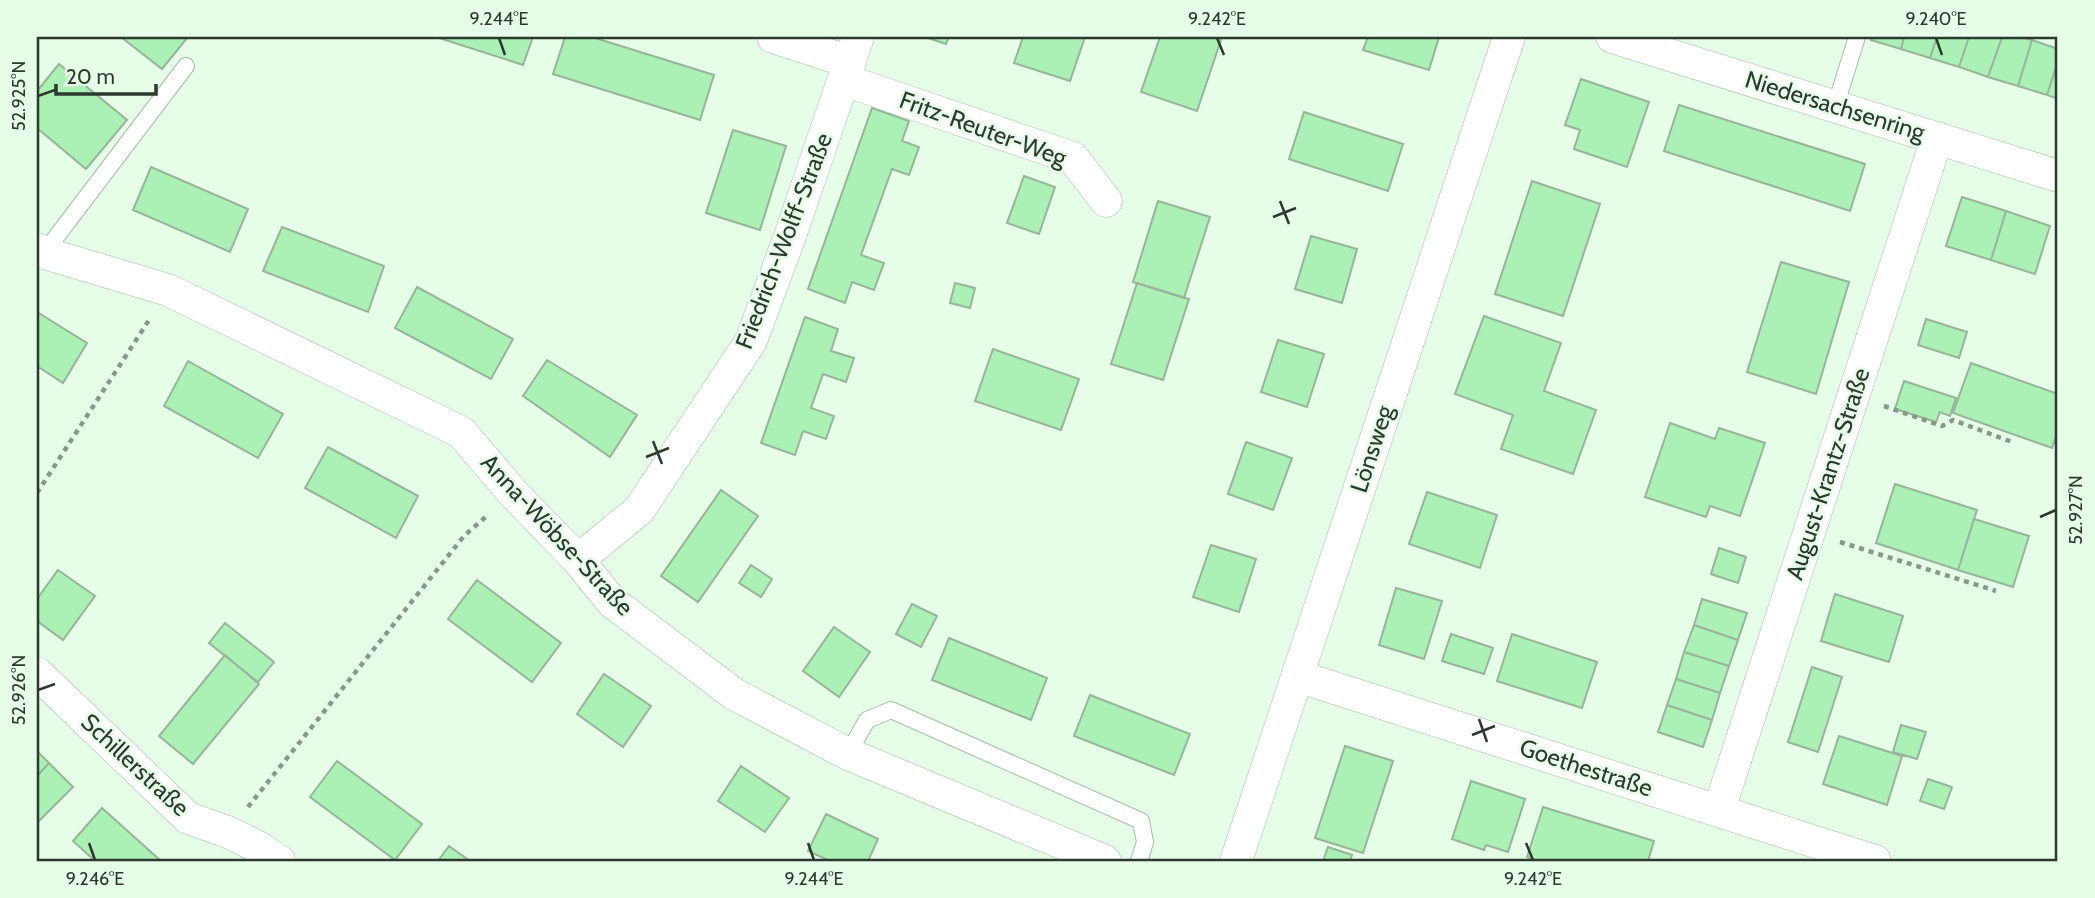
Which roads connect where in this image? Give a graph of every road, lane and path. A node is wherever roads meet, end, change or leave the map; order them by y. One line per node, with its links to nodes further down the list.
1 (773, 37): 5 (street, Fritz-Reuter-Weg)
2 (1509, 37): 25 (street, Lönsweg)
3 (1612, 37): 7 (street, Niedersachsenring)
4 (1857, 37): 7 (lane)
5 (851, 60): 10 (street, Fritz-Reuter-Weg); 19 (street, Friedrich-Wolff-Straße)
6 (187, 66): 11 (lane)
7 (1835, 107): 8 (street, Niedersachsenring)
8 (1937, 138): 9 (street, Niedersachsenring); 13 (street, August-Krantz-Straße)
9 (2058, 176)
10 (1106, 201)
11 (40, 251): 12 (street, Anna-Wöbse-Straße)
12 (168, 290): 15 (path); 16 (street, Anna-Wöbse-Straße)
13 (1853, 396): 14 (path); 17 (street, August-Krantz-Straße)
14 (2015, 443)
15 (37, 493)
16 (513, 493): 19 (street, Anna-Wöbse-Straße); 28 (path)
17 (1809, 533): 20 (path); 27 (street, August-Krantz-Straße)
18 (1912, 555): 20 (path)
19 (578, 560): 26 (street, Anna-Wöbse-Straße)
20 (1909, 564): 22 (path)
21 (1986, 578): 22 (path)
22 (1983, 587): 23 (path)
23 (1996, 591)
24 (37, 673): 28 (street, Schillerstraße)
25 (1297, 676): 27 (street, Goethestraße); 32 (street, Lönsweg)
26 (848, 754): 30 (street, Anna-Wöbse-Straße); 31 (lane)
27 (1718, 810): 33 (street, Goethestraße)
28 (228, 832): 29 (street, Schillerstraße)
29 (279, 861)
30 (1105, 861)
31 (1139, 861)
32 (1236, 861)
33 (1875, 861)

